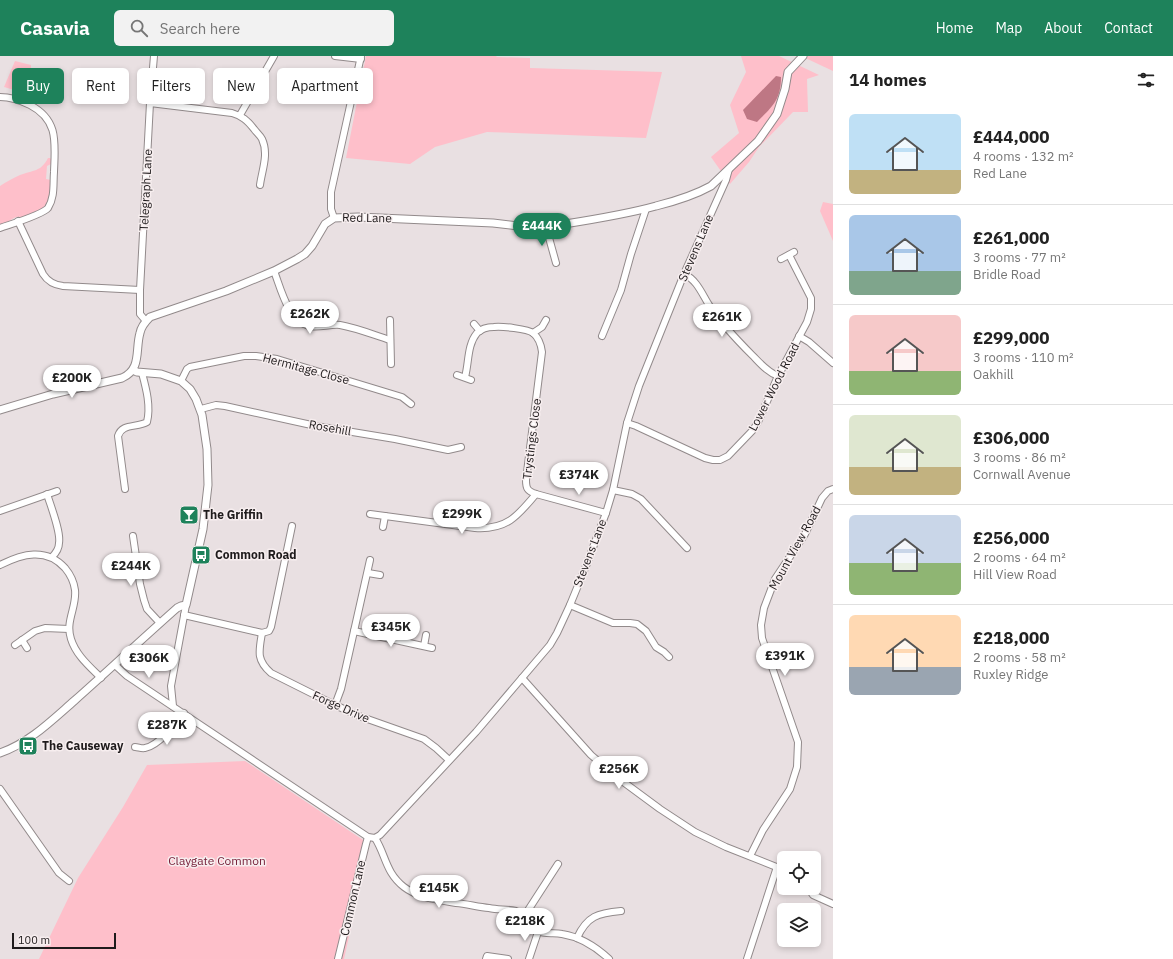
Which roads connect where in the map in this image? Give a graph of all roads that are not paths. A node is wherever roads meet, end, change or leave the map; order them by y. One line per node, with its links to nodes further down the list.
1 (154, 56): 6 (street, Telegraph Lane)
2 (274, 56): 10 (street)
3 (335, 56): 5 (street)
4 (803, 56): 11 (street, Red Lane)
5 (361, 57): 16 (street)
6 (153, 68)
7 (0, 97): 17 (street)
8 (150, 104): 24 (street, Telegraph Lane)
9 (158, 104): 10 (street)
10 (240, 115): 12 (street)
11 (729, 169): 13 (street, Red Lane); 14 (street, Stevens Lane)
12 (260, 185)
13 (711, 186): 14 (street); 15 (street, Red Lane)
14 (719, 194): 23 (street, Stevens Lane)
15 (646, 209): 18 (street, Red Lane); 31 (street)
16 (334, 218): 18 (street, Red Lane); 22 (street, Red Lane)
17 (18, 221): 19 (street); 24 (street)
18 (546, 227): 21 (street)
19 (0, 228)
20 (781, 259): 32 (street, Lower Wood Road)
21 (556, 262)
22 (274, 271): 27 (street, Red Lane); 33 (street)
23 (684, 274): 39 (street); 44 (street, Stevens Lane)
24 (140, 290): 27 (street, Telegraph Lane)
25 (390, 320): 33 (street)
26 (546, 320): 30 (street)
27 (146, 322): 36 (street)
28 (474, 324): 29 (street)
29 (480, 331): 30 (street); 38 (street)
30 (533, 334): 51 (street, Trystings Close)
31 (602, 336)
32 (799, 336): 34 (street); 39 (street, Lower Wood Road)
33 (390, 340): 35 (street)
34 (833, 363)
35 (391, 364)
36 (133, 370): 37 (street); 43 (street)
37 (142, 372): 40 (street); 46 (street)
38 (457, 375)
39 (778, 376): 44 (street, Lower Wood Road)
40 (181, 380): 41 (street, Hermitage Close); 42 (street)
41 (411, 404)
42 (201, 409): 45 (street, Rosehill); 65 (street)
43 (0, 410)
44 (627, 423): 48 (street, Stevens Lane)
45 (461, 447)
46 (125, 489)
47 (833, 489): 90 (street, Mount View Road)
48 (613, 490): 53 (street, Stevens Lane); 59 (street)
49 (57, 491): 50 (street)
50 (47, 494): 52 (street); 60 (street)
51 (536, 494): 53 (street, Trystings Close); 55 (street)
52 (0, 511)
53 (606, 513): 66 (street, Stevens Lane)
54 (370, 514): 55 (street)
55 (385, 516): 57 (street)
56 (292, 526): 71 (street)
57 (383, 527)
58 (133, 536): 68 (street)
59 (687, 548)
60 (52, 557): 62 (street); 69 (street)
61 (370, 560): 63 (street)
62 (0, 565)
63 (368, 573): 64 (street); 70 (street)
64 (380, 575)
65 (186, 605): 67 (street); 68 (street)
66 (570, 605): 78 (street); 81 (street, Stevens Lane)
67 (184, 615): 71 (street); 83 (street)
68 (160, 623): 79 (street)
69 (69, 629): 73 (street); 80 (street)
70 (354, 632): 75 (street); 82 (street)
71 (262, 633): 82 (street, Forge Drive)
72 (426, 635): 75 (street)
73 (22, 640): 74 (street); 76 (street)
74 (15, 645)
75 (424, 646): 77 (street)
76 (26, 648)
77 (432, 648)
78 (669, 657)
79 (115, 665): 80 (street); 83 (street)
80 (100, 678): 86 (street)
81 (522, 678): 87 (street, Stevens Lane); 90 (street)
82 (335, 705): 87 (street, Forge Drive)
83 (173, 706): 84 (street)
84 (184, 713): 85 (street); 89 (street)
85 (135, 747)
86 (0, 753)
87 (449, 760): 89 (street, Stevens Lane)
88 (0, 788): 93 (street)
89 (371, 838): 97 (street); 101 (street, Common Lane)
90 (750, 856): 92 (street)
91 (558, 864): 97 (street)
92 (777, 867): 106 (street)
93 (69, 881)
94 (813, 895): 95 (street)
95 (833, 904)
96 (621, 911): 99 (street)
97 (525, 916): 98 (street)
98 (538, 932): 99 (street); 104 (street)
99 (577, 938): 100 (street)
100 (603, 957): 105 (street)
101 (338, 959)
102 (486, 959): 103 (street)
103 (508, 959)
104 (529, 959)
105 (609, 959)
106 (747, 959)

